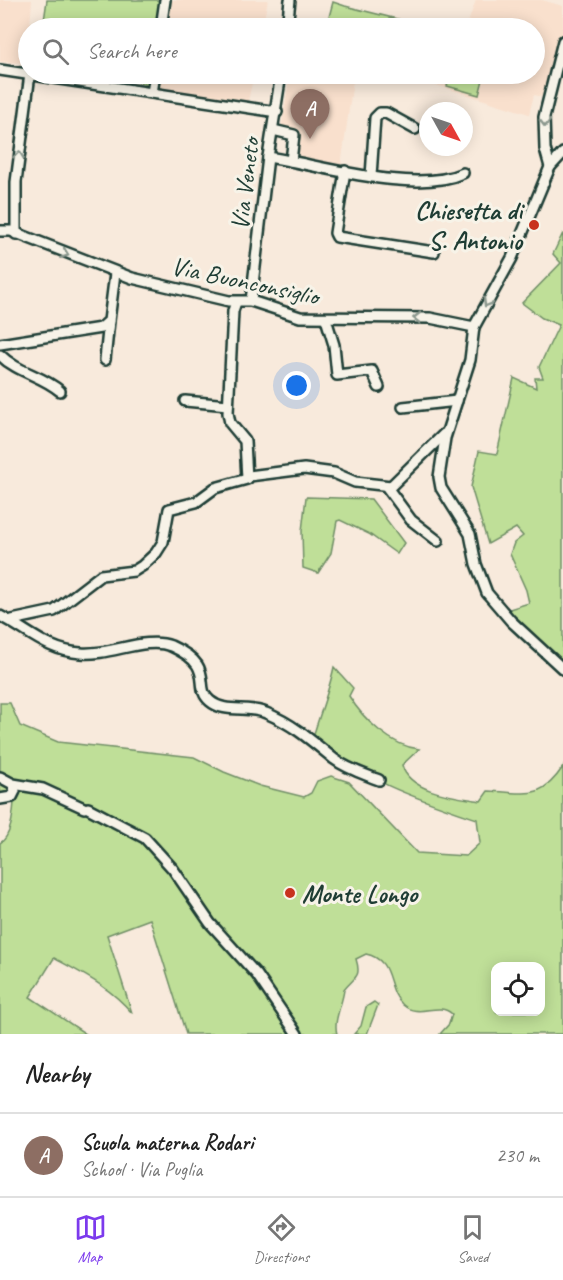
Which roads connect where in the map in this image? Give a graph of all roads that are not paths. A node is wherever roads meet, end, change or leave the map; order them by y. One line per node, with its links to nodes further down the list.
1 (165, 0): 3 (street)
2 (290, 0): 4 (street)
3 (162, 18)
4 (288, 18)
5 (563, 41): 19 (street, one-way to 19)
6 (0, 70): 7 (street)
7 (18, 72)
8 (29, 84): 24 (street, one-way to 8)
9 (94, 84): 12 (street)
10 (153, 84): 12 (street)
11 (280, 84): 13 (street, Via Veneto)
12 (152, 93): 13 (street)
13 (277, 112): 15 (street, Via Veneto)
14 (415, 129): 22 (street)
15 (273, 130): 17 (street, Via Veneto); 18 (street)
16 (563, 153): 19 (street)
17 (268, 157): 18 (street); 27 (street, Via Veneto)
18 (291, 161): 20 (street)
19 (550, 167): 31 (street, one-way to 31)
20 (345, 171): 22 (street); 25 (street)
21 (463, 174): 22 (street)
22 (371, 176)
23 (0, 231): 24 (street, Via Buonconsiglio)
24 (16, 234): 26 (street, Via Buonconsiglio, one-way to 26)
25 (434, 252)
26 (116, 273): 28 (street, Via Buonconsiglio); 30 (street)
27 (251, 301): 28 (street, Via Buonconsiglio); 29 (street, Via Buonconsiglio)
28 (236, 302): 39 (street)
29 (326, 319): 31 (street, Via Buonconsiglio, one-way to 29); 35 (street)
30 (109, 321): 32 (street); 34 (street)
31 (474, 327): 38 (street)
32 (0, 344)
33 (0, 355): 36 (street)
34 (105, 360)
35 (379, 387)
36 (60, 391)
37 (185, 400): 39 (street)
38 (457, 401): 40 (street); 41 (street)
39 (228, 405): 42 (street)
40 (403, 407)
41 (447, 429): 43 (street); 47 (street)
42 (249, 476): 43 (street); 46 (street)
43 (386, 486): 44 (street)
44 (438, 541)
45 (0, 616): 46 (street)
46 (12, 620): 49 (street)
47 (563, 669)
48 (0, 777): 50 (street)
49 (379, 780)
50 (13, 784): 51 (street); 52 (street)
51 (0, 799)
52 (297, 1034)

